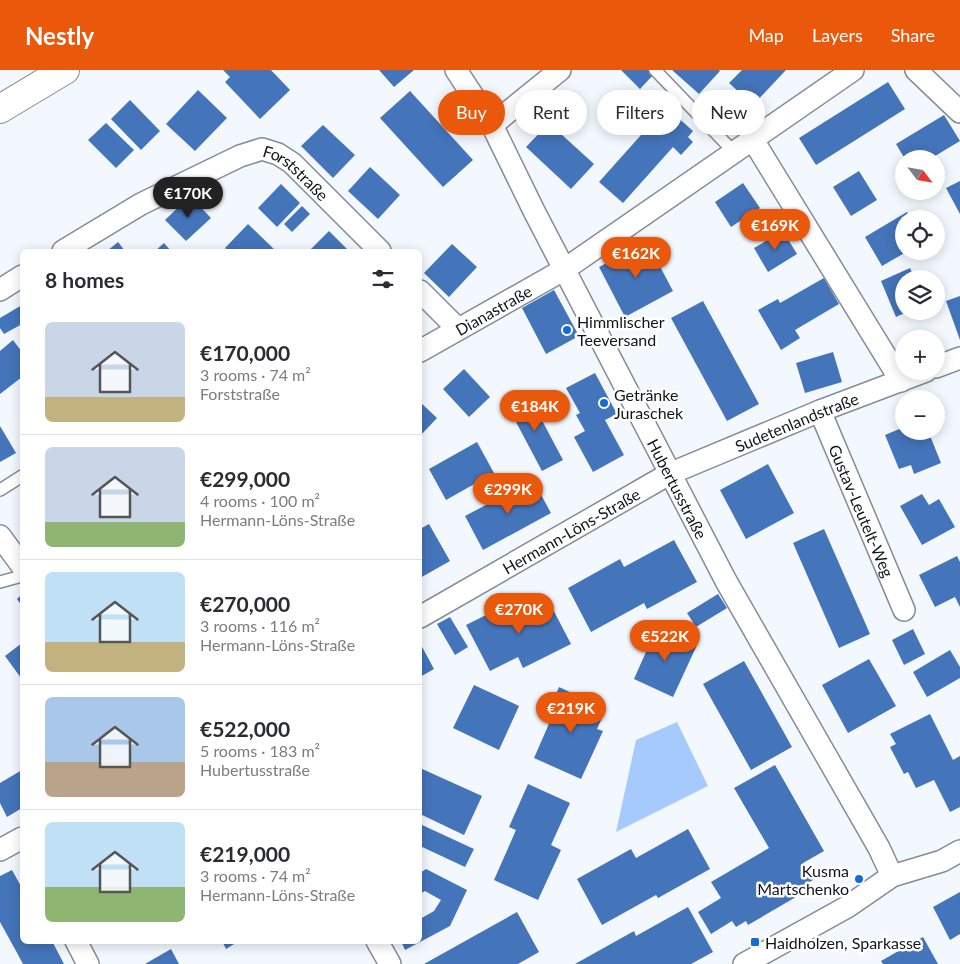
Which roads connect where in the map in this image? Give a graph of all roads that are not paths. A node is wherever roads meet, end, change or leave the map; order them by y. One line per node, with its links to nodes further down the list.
1 (65, 70): 8 (main road)
2 (456, 70): 7 (street, Hubertusstraße)
3 (560, 70): 10 (street)
4 (655, 70): 13 (lane)
5 (853, 70): 12 (street, Dianastraße)
6 (916, 70): 9 (street)
7 (469, 90)
8 (0, 109)
9 (960, 112)
10 (505, 114)
11 (497, 135): 16 (street, Hubertusstraße)
12 (753, 140): 13 (street, Dianastraße); 24 (street)
13 (734, 152): 16 (street, Dianastraße)
14 (66, 249): 15 (street, Forststraße)
15 (378, 249)
16 (565, 269): 20 (street, Dianastraße); 27 (street, Hubertusstraße)
17 (20, 277): 18 (street)
18 (0, 290)
19 (422, 293): 20 (street)
20 (458, 329): 21 (street, Dianastraße)
21 (422, 350)
22 (960, 358): 23 (street)
23 (945, 364)
24 (895, 370)
25 (901, 380): 26 (street, Sudetenlandstraße)
26 (820, 412): 27 (street, Sudetenlandstraße); 34 (street, Gustav-Leutelt-Weg)
27 (669, 474): 35 (street, Hermann-Löns-Straße); 39 (street, Hubertusstraße)
28 (20, 477): 29 (lane)
29 (0, 490)
30 (0, 536): 31 (street)
31 (20, 563)
32 (20, 577): 33 (lane)
33 (0, 582)
34 (904, 610)
35 (422, 616)
36 (20, 841): 37 (street)
37 (0, 850)
38 (960, 850): 39 (street)
39 (892, 876): 44 (street)
40 (78, 944): 42 (street)
41 (379, 944): 43 (street)
42 (88, 964)
43 (390, 964)
44 (744, 964)

